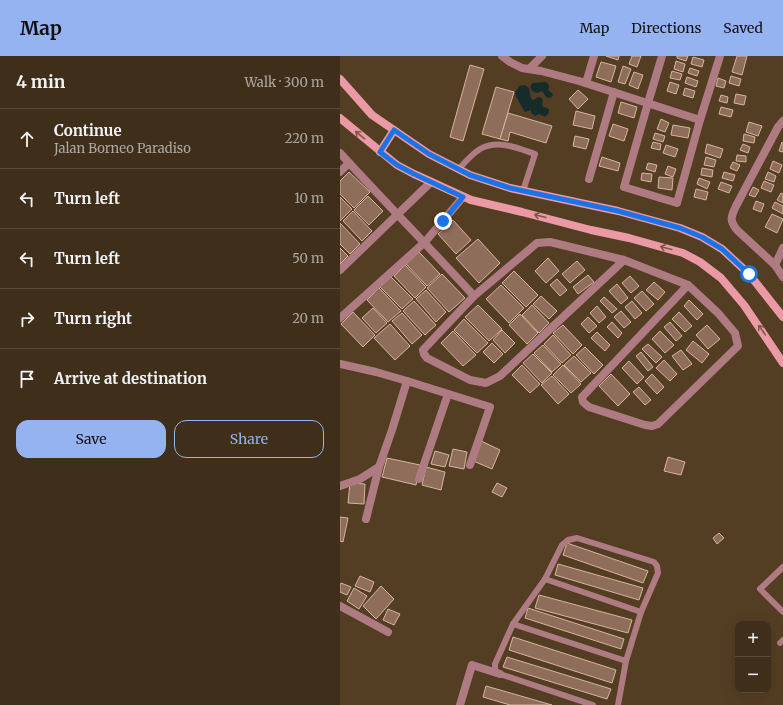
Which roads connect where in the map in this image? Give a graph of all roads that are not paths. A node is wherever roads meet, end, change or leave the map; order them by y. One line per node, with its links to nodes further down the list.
1 (502, 56): 6 (street)
2 (542, 56): 6 (street)
3 (594, 56): 8 (street)
4 (662, 56): 10 (street)
5 (720, 56): 12 (street)
6 (529, 68): 8 (street)
7 (340, 79): 14 (street)
8 (586, 83): 9 (street)
9 (614, 92): 10 (street); 20 (street)
10 (648, 103): 12 (street); 12 (street)
11 (340, 118): 15 (street, one-way to 11)
12 (700, 120)
13 (783, 121): 28 (street)
14 (394, 130): 15 (street); 18 (street)
15 (380, 152): 21 (street)
16 (340, 153): 17 (street)
17 (350, 163): 19 (street); 24 (street)
18 (459, 169): 22 (street); 22 (lane)
19 (340, 172)
20 (589, 179)
21 (431, 182): 23 (street); 24 (street)
22 (523, 191): 33 (street)
23 (463, 197): 25 (street); 35 (street, one-way to 23)
24 (397, 215): 25 (street); 29 (street)
25 (424, 242): 32 (street); 34 (street)
26 (783, 248): 28 (street)
27 (624, 260): 31 (street); 32 (street); 32 (street)
28 (775, 265): 30 (street)
29 (340, 270)
30 (783, 277)
31 (688, 285): 31 (street)
32 (474, 296)
33 (783, 317)
34 (340, 318)
35 (783, 363)
36 (340, 364): 37 (street)
37 (407, 381): 38 (street); 40 (street)
38 (448, 394): 39 (street); 41 (street)
39 (470, 465)
40 (379, 467): 42 (street); 43 (street)
41 (419, 479)
42 (340, 486)
43 (366, 519)
44 (783, 567): 48 (lane)
45 (545, 579): 47 (lane); 47 (lane); 49 (lane)
46 (340, 606): 50 (street)
47 (641, 612): 51 (lane)
48 (783, 612)
49 (514, 624): 51 (lane); 52 (lane)
50 (388, 632)
51 (626, 661): 55 (lane)
52 (500, 674): 53 (street); 54 (lane)
53 (460, 705)
54 (593, 705)
55 (618, 705)

